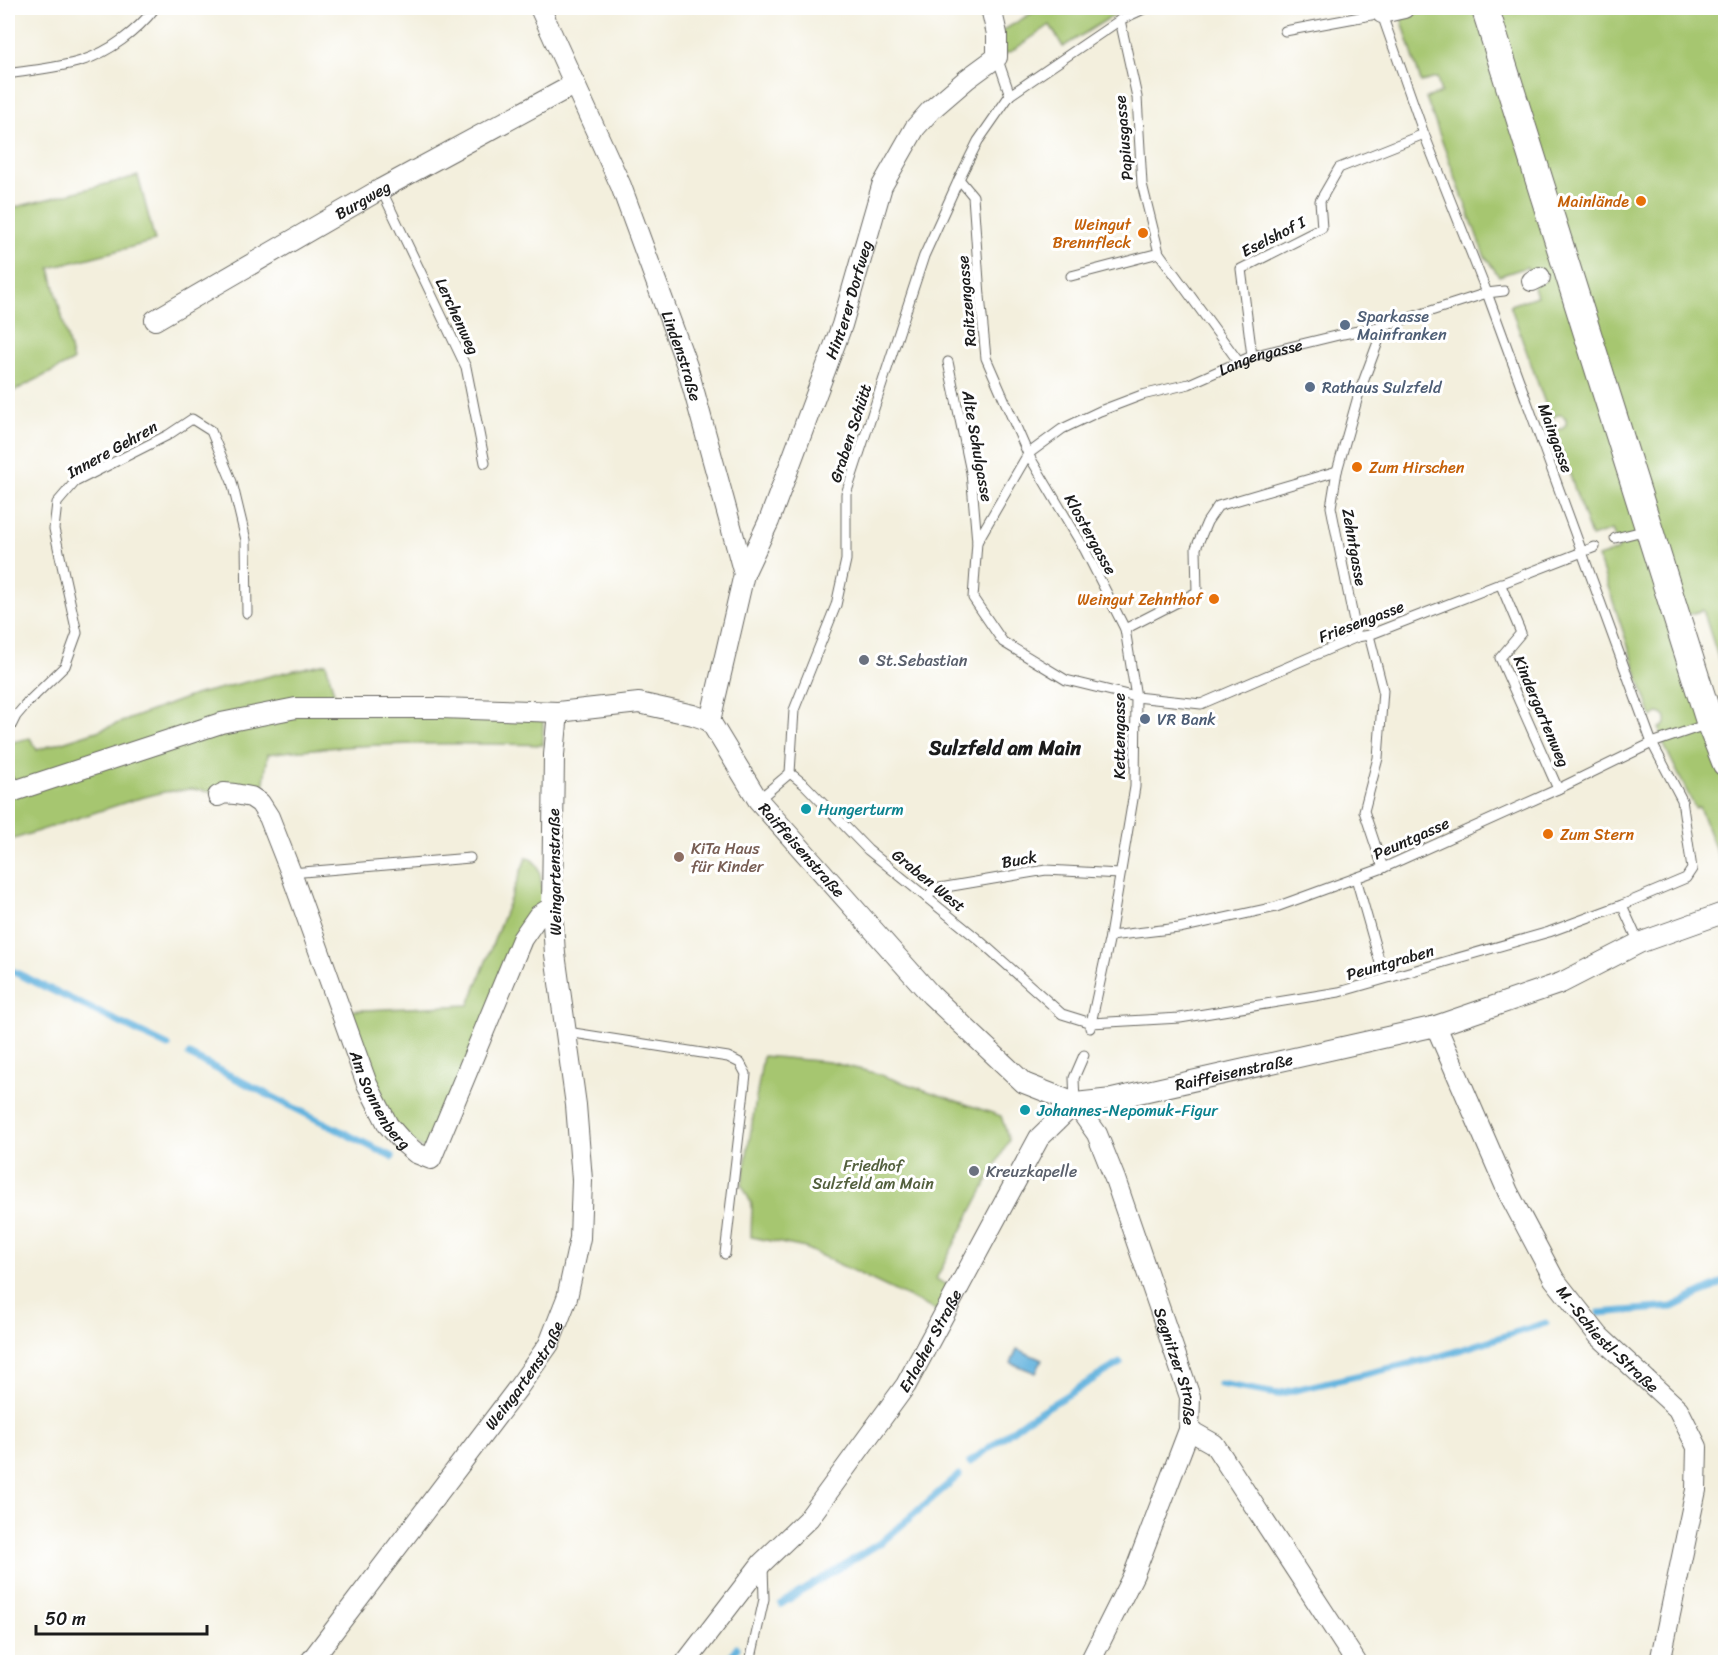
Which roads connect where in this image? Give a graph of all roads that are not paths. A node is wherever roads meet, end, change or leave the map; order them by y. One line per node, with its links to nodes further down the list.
1 (155, 8): 11 (lane)
2 (540, 8): 12 (street, Lindenstraße)
3 (991, 8): 10 (street)
4 (1146, 8): 8 (lane)
5 (1404, 8): 7 (street)
6 (1485, 8): 29 (main road)
7 (1381, 10): 9 (lane); 14 (lane, Maingasse)
8 (1120, 20): 13 (lane); 17 (lane, Papiusgasse)
9 (1285, 31)
10 (997, 57): 13 (lane); 34 (street, Hinterer Dorfweg)
11 (8, 74)
12 (575, 84): 16 (street, Burgweg); 34 (street, Lindenstraße)
13 (1010, 95): 15 (lane, Graben Schütt)
14 (1424, 134): 20 (lane, Maingasse); 23 (lane, Eselshof I)
15 (958, 179): 26 (lane, Raitzengasse); 48 (lane, Graben Schütt)
16 (381, 189): 21 (street, Burgweg); 27 (lane, Lerchenweg)
17 (1159, 253): 18 (lane); 24 (lane, Papiusgasse)
18 (1071, 276)
19 (1504, 291): 20 (lane, Langengasse)
20 (1487, 293): 22 (lane, Langengasse); 33 (lane, Maingasse)
21 (154, 320)
22 (1384, 326): 23 (lane, Langengasse); 28 (lane, Zehntgasse)
23 (1252, 356): 24 (lane, Langengasse)
24 (1238, 361): 26 (lane, Langengasse)
25 (948, 362): 31 (lane, Alte Schulgasse)
26 (1028, 454): 31 (lane, Alte Schulgasse); 37 (lane, Klostergasse)
27 (485, 463)
28 (1337, 471): 37 (lane); 39 (lane, Zehntgasse)
29 (1649, 529): 30 (lane); 43 (main road)
30 (1615, 538)
31 (977, 542): 40 (lane, Friesengasse)
32 (1594, 547): 33 (lane, Friesengasse)
33 (1582, 552): 35 (lane, Friesengasse); 45 (lane, Maingasse)
34 (744, 574): 42 (street, Lindenstraße)
35 (1500, 584): 38 (lane, Friesengasse); 49 (lane, Kindergartenweg)
36 (247, 613): 44 (lane, Innere Gehren)
37 (1125, 629): 40 (lane, Kettengasse)
38 (1369, 635): 39 (lane, Friesengasse); 54 (lane)
39 (1357, 637): 40 (lane, Friesengasse)
40 (1136, 696): 56 (lane, Kettengasse)
41 (558, 712): 42 (street); 50 (street); 61 (street, Weingartenstraße)
42 (710, 721): 52 (street, Raiffeisenstraße)
43 (1710, 723): 45 (lane, Peuntgasse); 46 (main road)
44 (8, 732)
45 (1652, 743): 49 (lane, Peuntgasse); 58 (lane, Maingasse)
46 (1725, 763)
47 (8, 771): 50 (lane)
48 (790, 773): 52 (lane); 59 (lane, Graben West)
49 (1558, 789): 54 (lane, Peuntgasse)
50 (14, 791)
51 (218, 796): 55 (street, Am Sonnenberg)
52 (758, 800): 70 (street, Raiffeisenstraße)
53 (470, 858): 55 (lane)
54 (1383, 868): 57 (lane, Peuntgasse)
55 (291, 873): 61 (street, Am Sonnenberg)
56 (1120, 874): 59 (lane, Buck); 63 (lane, Kettengasse)
57 (1356, 878): 63 (lane, Peuntgasse); 65 (lane)
58 (1686, 878): 60 (lane, Peuntgraben)
59 (927, 897): 66 (lane, Graben West)
60 (1623, 905): 64 (lane); 66 (lane, Peuntgraben)
61 (552, 907): 68 (street, Weingartenstraße)
62 (1725, 912): 64 (street, Raiffeisenstraße)
63 (1110, 936): 66 (lane, Kettengasse)
64 (1639, 943): 67 (street, Raiffeisenstraße)
65 (1382, 970)
66 (1090, 1026)
67 (1436, 1026): 70 (street, Raiffeisenstraße); 79 (street, M.-Schiestl-Straße)
68 (567, 1032): 71 (lane); 74 (street, Weingartenstraße)
69 (1084, 1054): 70 (lane)
70 (1075, 1103): 72 (street, Segnitzer Straße); 73 (street, Erlacher Straße)
71 (725, 1254)
72 (1189, 1430): 77 (street); 78 (street, Segnitzer Straße)
73 (762, 1563): 75 (street, Erlacher Straße); 76 (lane)
74 (310, 1662)
75 (686, 1662)
76 (750, 1662)
77 (1090, 1662)
78 (1356, 1662)
79 (1660, 1662)

